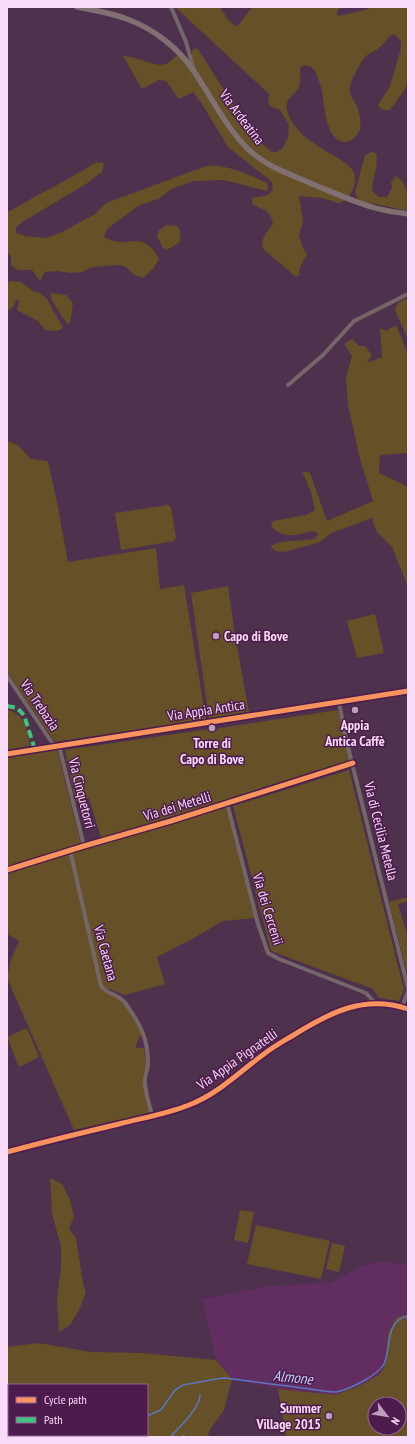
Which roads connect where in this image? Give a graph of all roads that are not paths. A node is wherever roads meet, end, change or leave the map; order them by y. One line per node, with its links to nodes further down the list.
1 (77, 7): 3 (main road, Via Ardeatina)
2 (171, 7): 3 (street)
3 (195, 72): 4 (main road, Via Ardeatina)
4 (408, 214)
5 (408, 294): 6 (street)
6 (288, 385)
7 (7, 676): 10 (street, Via Trebazia)
8 (408, 691): 9 (street, Via Appia Antica)
9 (339, 702): 10 (street, Via Appia Antica); 12 (street, Via di Cecilia Metella)
10 (57, 746): 11 (street, Via Appia Antica); 14 (street, Via Cinquetorri)
11 (7, 754)
12 (353, 763): 13 (street, Via dei Metelli); 17 (street, Via di Cecilia Metella)
13 (227, 803): 14 (street, Via dei Metelli); 18 (street, Via dei Cercenii)
14 (84, 846): 15 (street, Via dei Metelli)
15 (70, 850): 16 (street, Via dei Metelli); 21 (street, Via Caetana)
16 (7, 870)
17 (408, 989): 19 (street, Via di Cecilia Metella)
18 (375, 1003): 19 (street, Via Appia Pignatelli); 21 (street, Via Appia Pignatelli)
19 (402, 1007): 20 (street, Via Appia Pignatelli)
20 (408, 1009)
21 (152, 1116): 22 (street, Via Appia Pignatelli)
22 (7, 1152)

